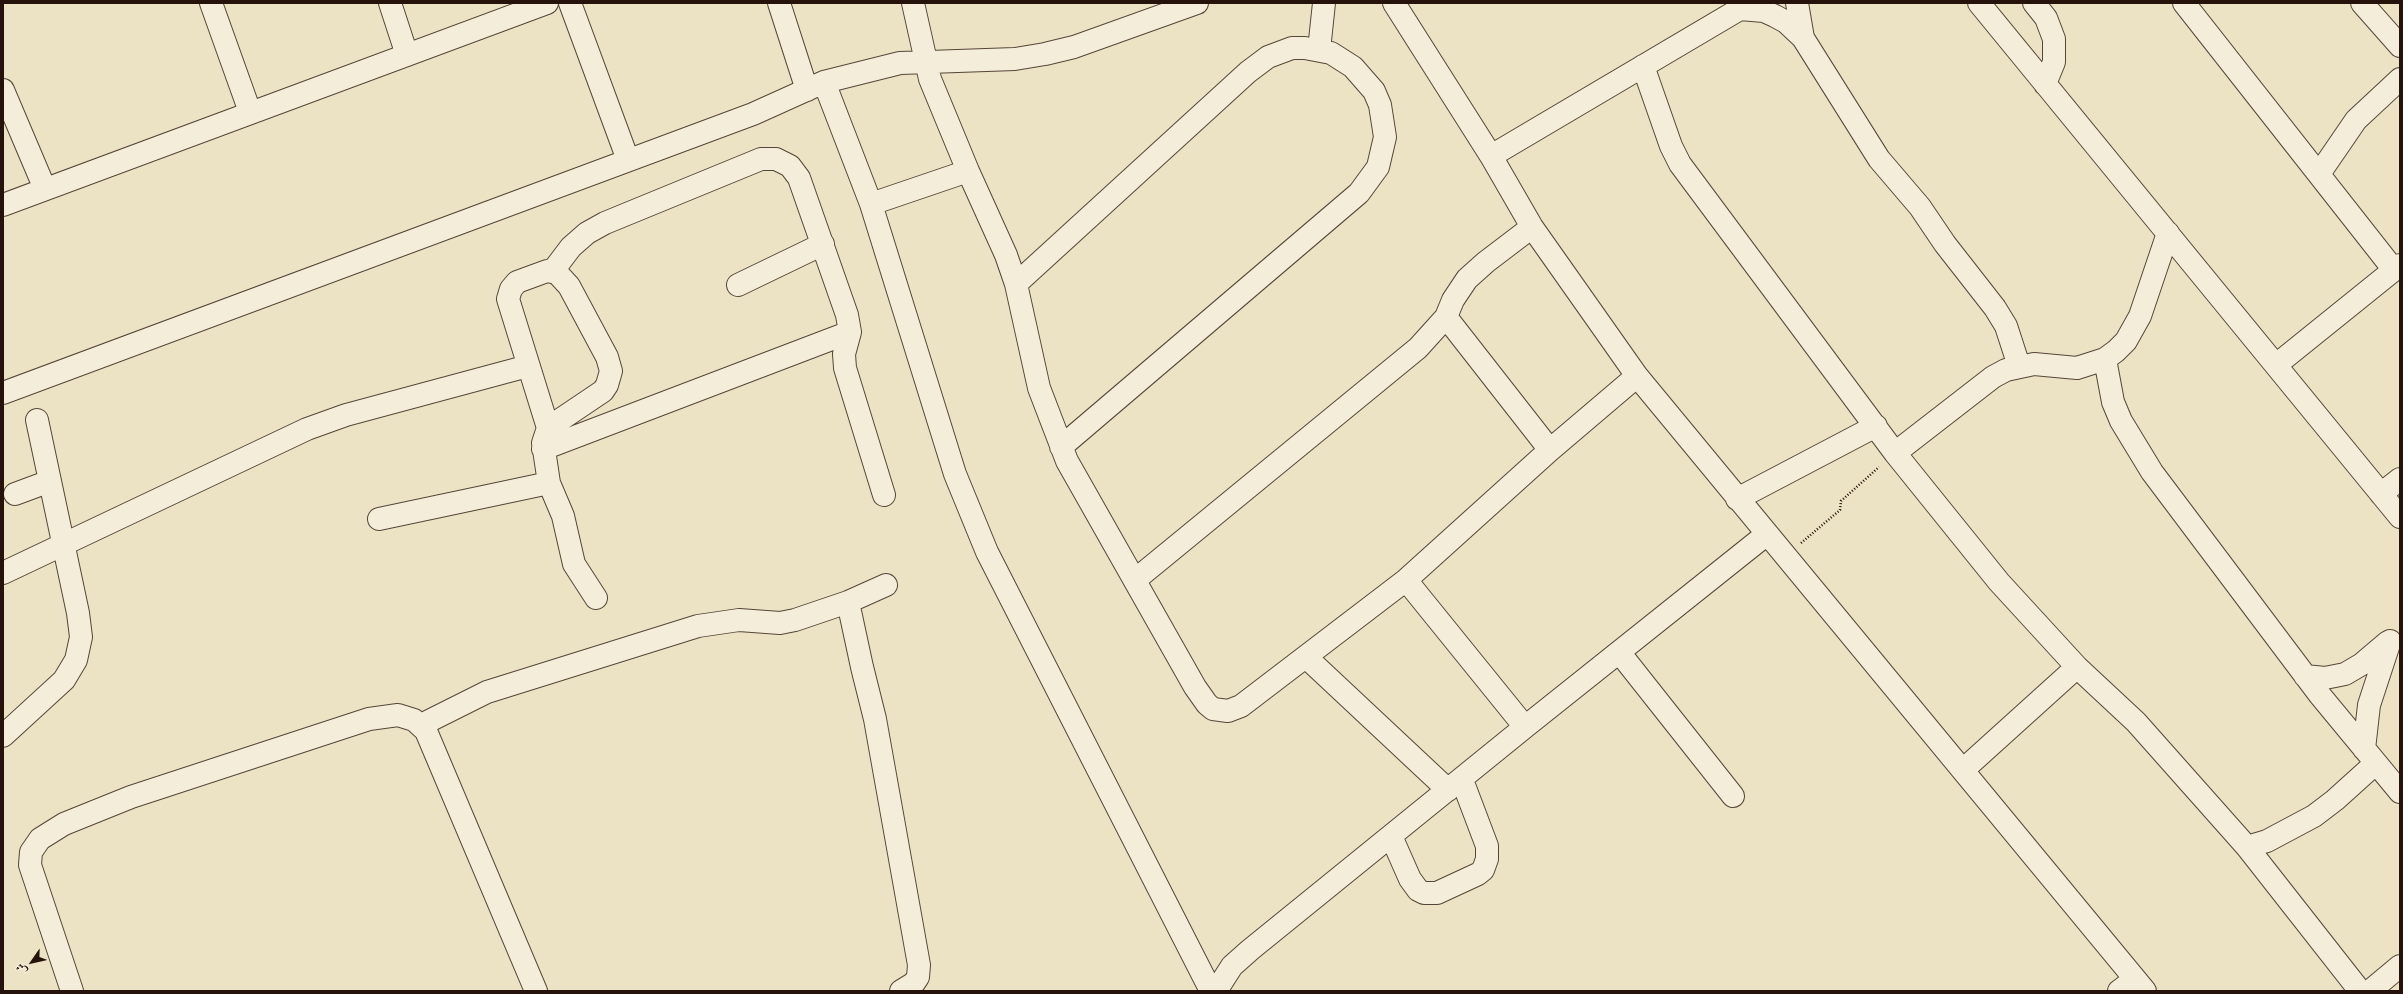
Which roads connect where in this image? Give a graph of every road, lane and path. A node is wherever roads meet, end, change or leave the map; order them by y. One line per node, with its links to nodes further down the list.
1 (211, 3): 26 (street)
2 (390, 3): 19 (street)
3 (546, 3): 19 (street)
4 (570, 3): 28 (street)
5 (779, 3): 24 (street)
6 (913, 3): 20 (street)
7 (1197, 3): 20 (street)
8 (1324, 3): 18 (street)
9 (1394, 3): 27 (street)
10 (1797, 3): 16 (street)
11 (1980, 3): 23 (street)
12 (2034, 3): 23 (street)
13 (2184, 3): 30 (street)
14 (2362, 3): 17 (street)
15 (1745, 6): 16 (street); 21 (street)
16 (1803, 38): 46 (street)
17 (2400, 46)
18 (1318, 50): 39 (street); 52 (street)
19 (407, 55): 26 (street)
20 (925, 61): 24 (street); 29 (street)
21 (1643, 66): 27 (street); 50 (street)
22 (2400, 79): 30 (street)
23 (2045, 84): 35 (street)
24 (815, 86): 28 (street); 33 (street)
25 (3, 90): 31 (street)
26 (250, 112): 31 (street)
27 (1490, 156): 34 (street)
28 (628, 160): 48 (street)
29 (968, 171): 33 (street); 39 (street)
30 (2319, 174): 37 (street)
31 (44, 189): 32 (street)
32 (3, 204)
33 (872, 204): 94 (street)
34 (1532, 227): 41 (street); 47 (street)
35 (2168, 233): 43 (street); 44 (street)
36 (823, 244): 38 (street); 40 (street); 42 (street)
37 (2397, 268): 44 (street)
38 (552, 272): 45 (street); 51 (street)
39 (1016, 284): 52 (street)
40 (738, 285)
41 (1446, 317): 54 (street); 69 (street)
42 (850, 332): 53 (street); 61 (street)
43 (2104, 359): 46 (street); 78 (street)
44 (2276, 365): 60 (street)
45 (528, 366): 51 (street); 66 (street)
46 (2020, 366): 55 (street)
47 (1637, 376): 54 (street); 62 (street)
48 (3, 393)
49 (37, 420): 57 (street)
50 (1876, 426): 55 (street); 62 (street)
51 (548, 428): 53 (street)
52 (1061, 447): 69 (street)
53 (543, 449): 58 (street)
54 (1550, 450): 70 (street)
55 (1895, 453): 67 (path); 77 (street)
56 (2400, 479): 60 (street)
57 (50, 480): 59 (street); 66 (street)
58 (549, 483): 64 (street); 72 (street)
59 (15, 494)
60 (2381, 494): 63 (street)
61 (884, 495)
62 (1737, 499): 65 (street)
63 (2400, 517)
64 (379, 519)
65 (1767, 534): 67 (street); 75 (street)
66 (64, 545): 68 (street); 81 (street)
67 (1785, 556): 83 (street)
68 (3, 573)
69 (1135, 580): 76 (street)
70 (1406, 580): 76 (street); 80 (street)
71 (886, 585): 73 (street)
72 (596, 598)
73 (848, 602): 79 (street); 93 (street)
74 (2395, 637): 78 (street); 82 (street)
75 (1619, 652): 80 (street); 86 (street)
76 (1306, 657): 84 (street)
77 (2077, 667): 83 (street); 88 (street)
78 (2305, 676): 82 (street)
79 (421, 725): 91 (street); 92 (street)
80 (1525, 727): 84 (street)
81 (3, 736)
82 (2370, 756): 85 (street); 88 (street)
83 (1963, 770): 90 (street)
84 (1455, 785): 87 (street); 87 (street)
85 (2400, 792)
86 (1733, 796)
87 (1391, 836): 95 (street)
88 (2247, 847): 96 (street)
89 (2400, 966): 97 (street)
90 (2133, 987)
91 (72, 991)
92 (536, 991)
93 (901, 991)
94 (1210, 991)
95 (1216, 991)
96 (2360, 991)
97 (2370, 991)

